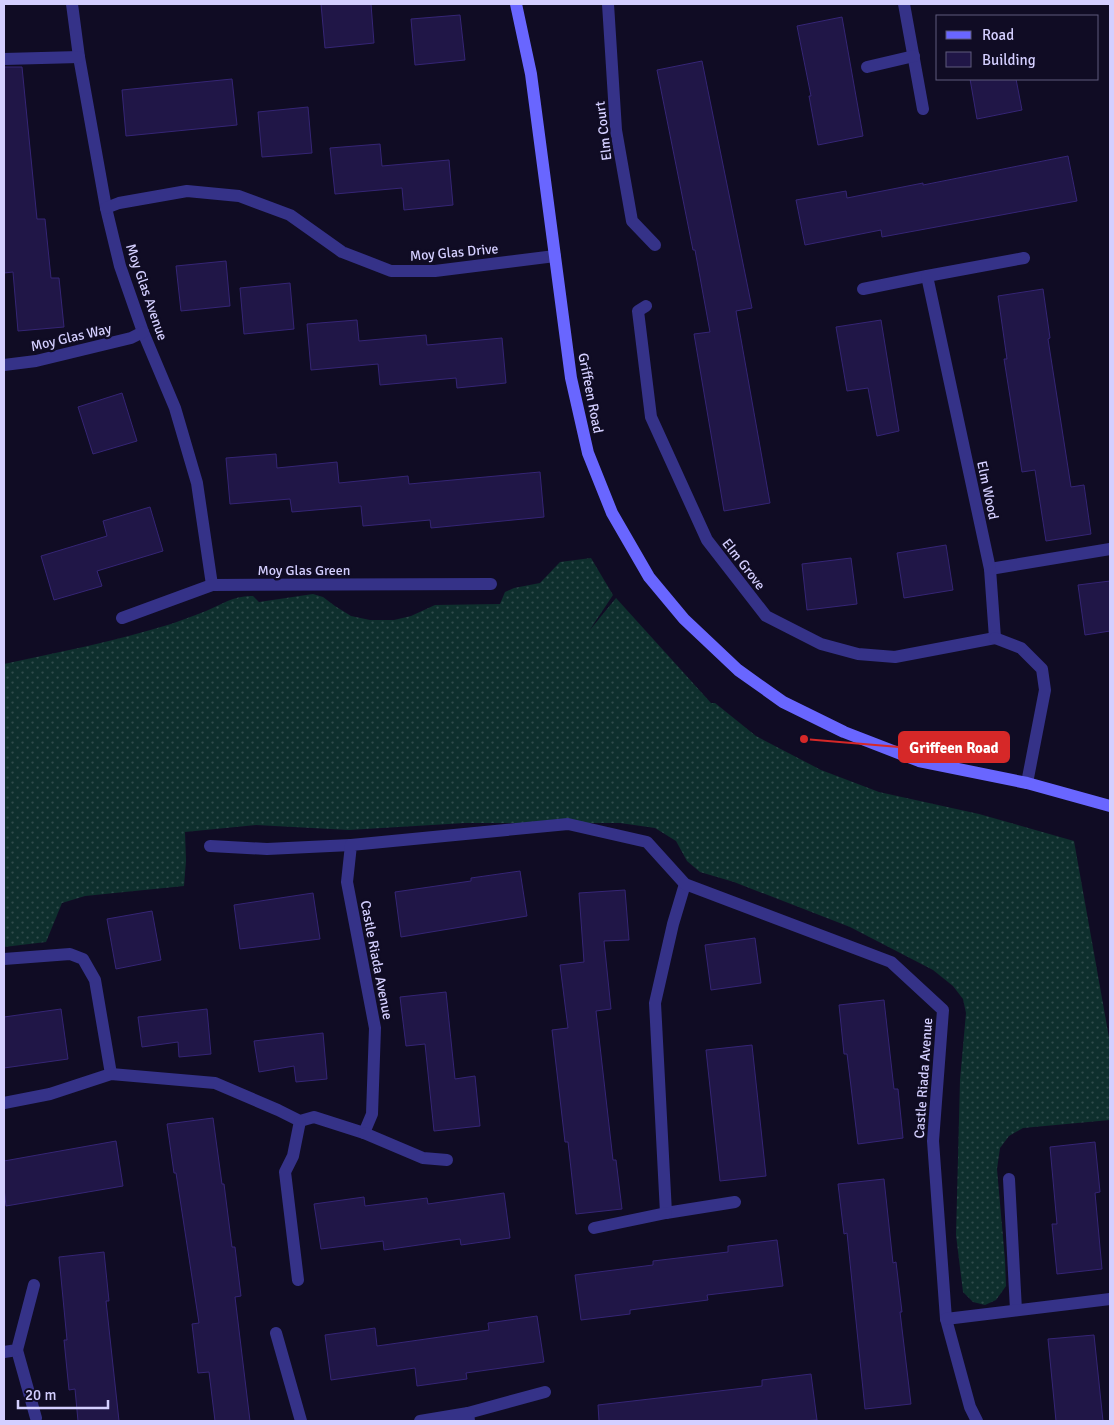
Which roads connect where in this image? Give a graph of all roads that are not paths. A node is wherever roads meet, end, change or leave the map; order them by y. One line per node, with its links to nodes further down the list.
1 (72, 4): 6 (street, Moy Glas Avenue)
2 (516, 4): 12 (street, Griffeen Road)
3 (608, 4): 11 (street, Elm Court)
4 (904, 4): 5 (street)
5 (914, 56): 8 (street); 9 (street)
6 (79, 57): 7 (street); 10 (street, Moy Glas Avenue)
7 (4, 59)
8 (867, 67)
9 (923, 109)
10 (106, 208): 12 (street, Moy Glas Drive); 17 (street, Moy Glas Avenue)
11 (655, 246)
12 (555, 256): 25 (street, Griffeen Road)
13 (1024, 258): 14 (street)
14 (927, 276): 15 (street); 20 (street, Elm Wood)
15 (863, 289)
16 (646, 306): 24 (street, Elm Grove)
17 (143, 332): 18 (street, Moy Glas Way); 22 (street, Moy Glas Avenue)
18 (4, 365)
19 (1110, 549): 20 (street)
20 (990, 569): 24 (street, Elm Wood)
21 (491, 584): 22 (street, Moy Glas Green)
22 (212, 585): 23 (street, Moy Glas Green)
23 (122, 618)
24 (995, 638): 25 (street)
25 (1027, 783): 26 (street, Griffeen Road)
26 (1110, 806)
27 (351, 845): 28 (street, Castle Riada Avenue); 29 (street, Castle Riada Avenue); 34 (street, Castle Riada Avenue)
28 (210, 846)
29 (684, 884): 38 (street); 44 (street, Castle Riada Avenue)
30 (4, 959): 31 (street)
31 (111, 1074): 32 (street); 33 (street)
32 (4, 1102)
33 (300, 1121): 34 (street); 40 (street)
34 (364, 1133): 35 (street)
35 (447, 1160)
36 (1009, 1179): 43 (street)
37 (735, 1202): 38 (street)
38 (666, 1213): 39 (street)
39 (594, 1228)
40 (298, 1280)
41 (34, 1285): 46 (street)
42 (1110, 1300): 43 (street)
43 (1016, 1310): 44 (street)
44 (946, 1319): 53 (street, Castle Riada Avenue)
45 (276, 1333): 51 (street)
46 (17, 1350): 47 (street); 50 (street)
47 (4, 1352)
48 (545, 1392): 49 (street)
49 (468, 1417): 52 (street)
50 (36, 1418)
51 (301, 1421)
52 (420, 1421)
53 (977, 1421)

